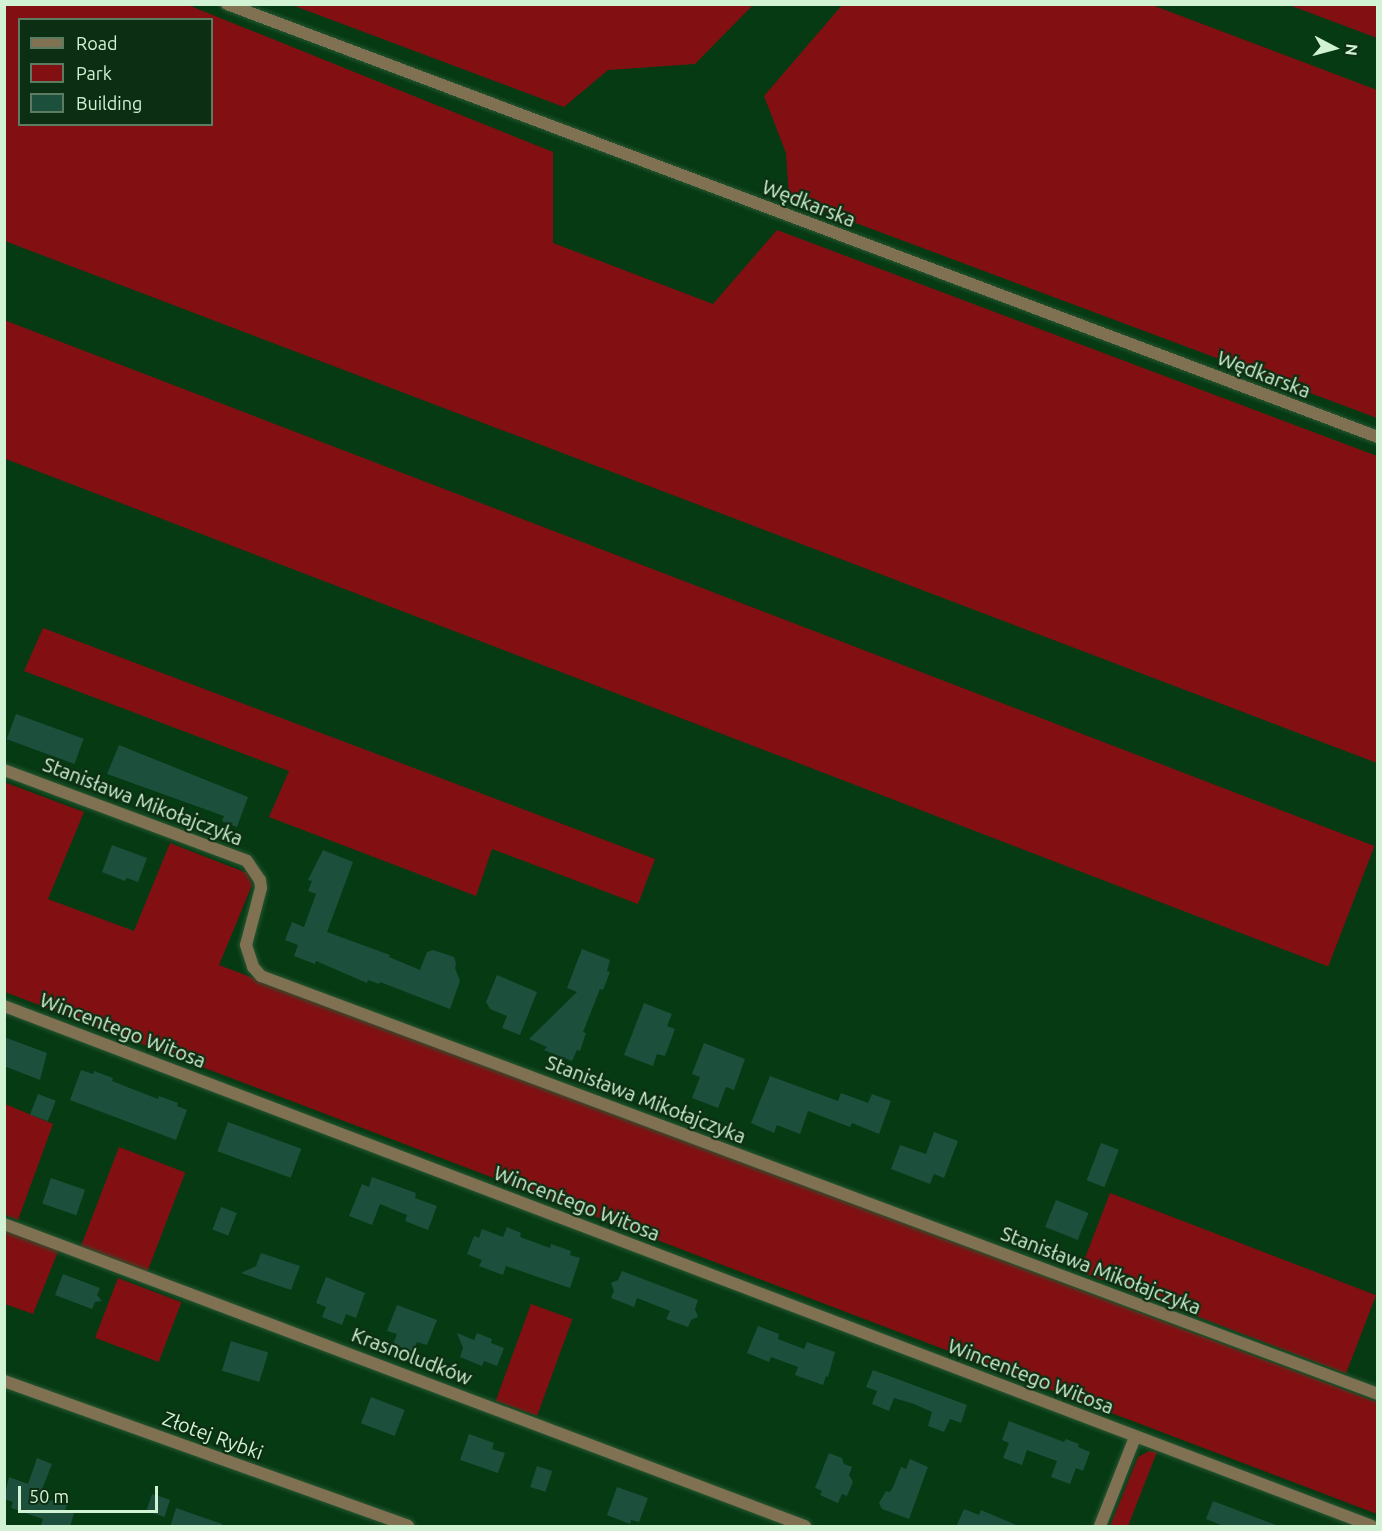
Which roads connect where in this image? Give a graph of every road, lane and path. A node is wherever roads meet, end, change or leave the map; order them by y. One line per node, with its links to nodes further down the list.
1 (226, 4): 2 (street, Wędkarska)
2 (1377, 437)
3 (4, 770): 7 (street, Stanisława Mikołajczyka)
4 (4, 1006): 8 (street, Wincentego Witosa)
5 (4, 1224): 10 (street, Krasnoludków)
6 (4, 1381): 9 (street, Złotej Rybki)
7 (1377, 1394)
8 (1135, 1437): 11 (street); 12 (street, Wincentego Witosa)
9 (408, 1527)
10 (805, 1527)
11 (1100, 1527)
12 (1372, 1527)

